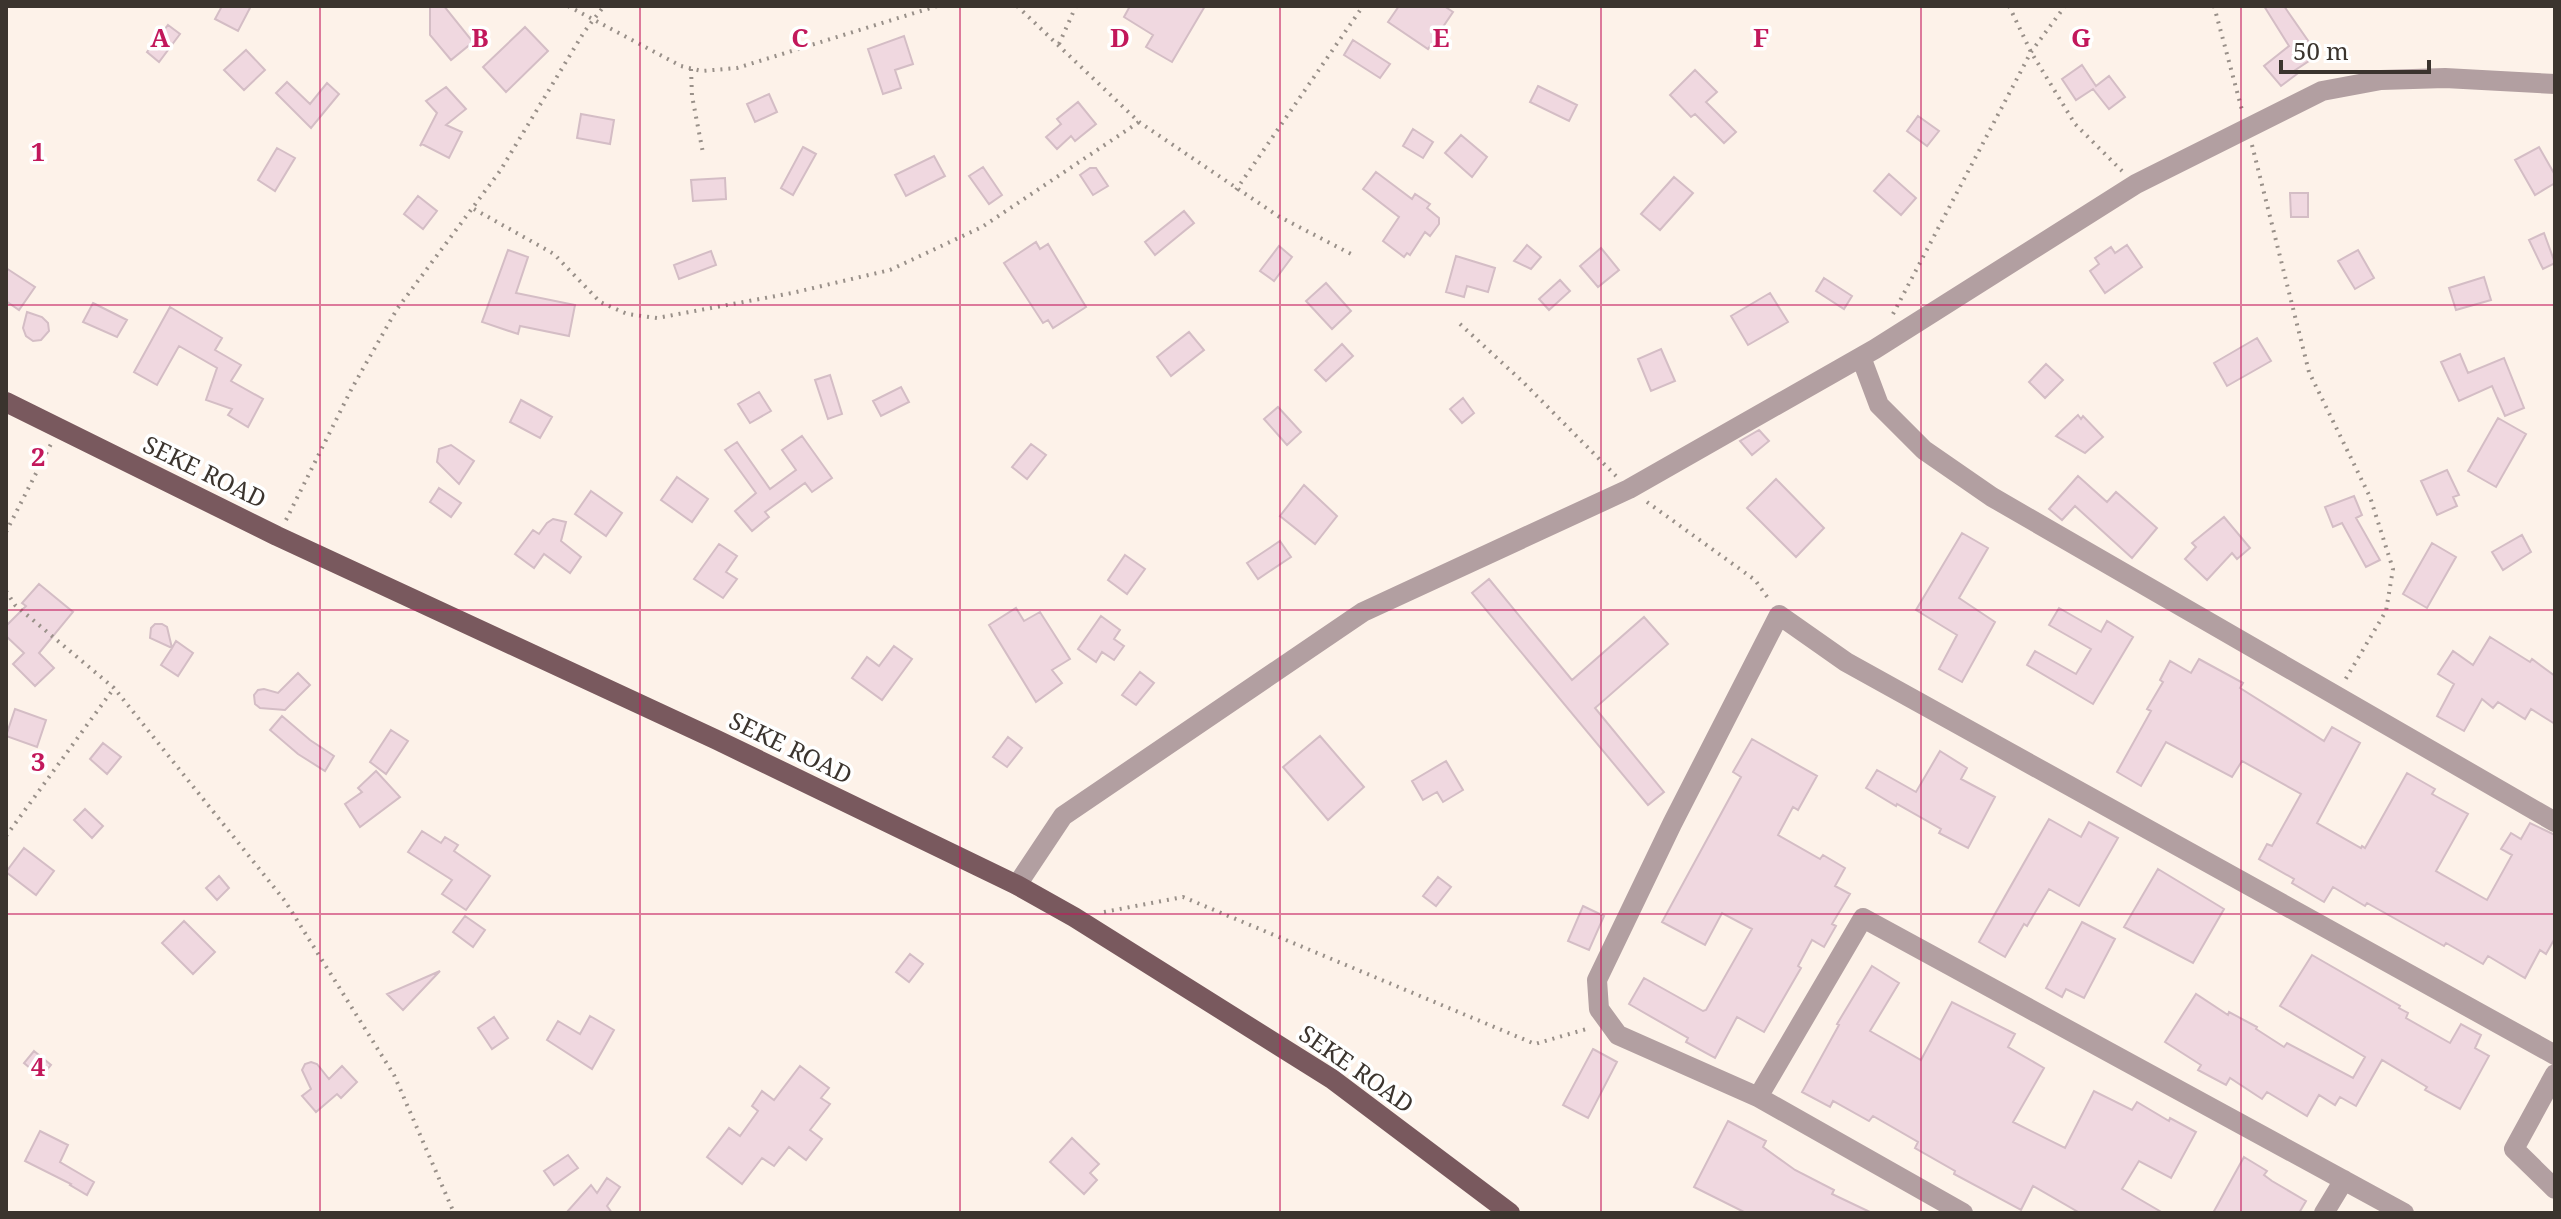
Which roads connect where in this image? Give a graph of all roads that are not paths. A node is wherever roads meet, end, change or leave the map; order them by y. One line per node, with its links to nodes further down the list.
1 (2555, 84): 2 (street)
2 (1861, 357): 4 (street); 5 (street)
3 (6, 402): 5 (main road, SEKE ROAD)
4 (2555, 822)
5 (1017, 885): 11 (main road, SEKE ROAD)
6 (2555, 1055): 8 (street)
7 (2555, 1074): 10 (street)
8 (1758, 1097): 9 (street); 12 (street)
9 (2344, 1180): 13 (street); 14 (street)
10 (2555, 1189)
11 (1510, 1213)
12 (1963, 1213)
13 (2324, 1213)
14 (2404, 1213)

